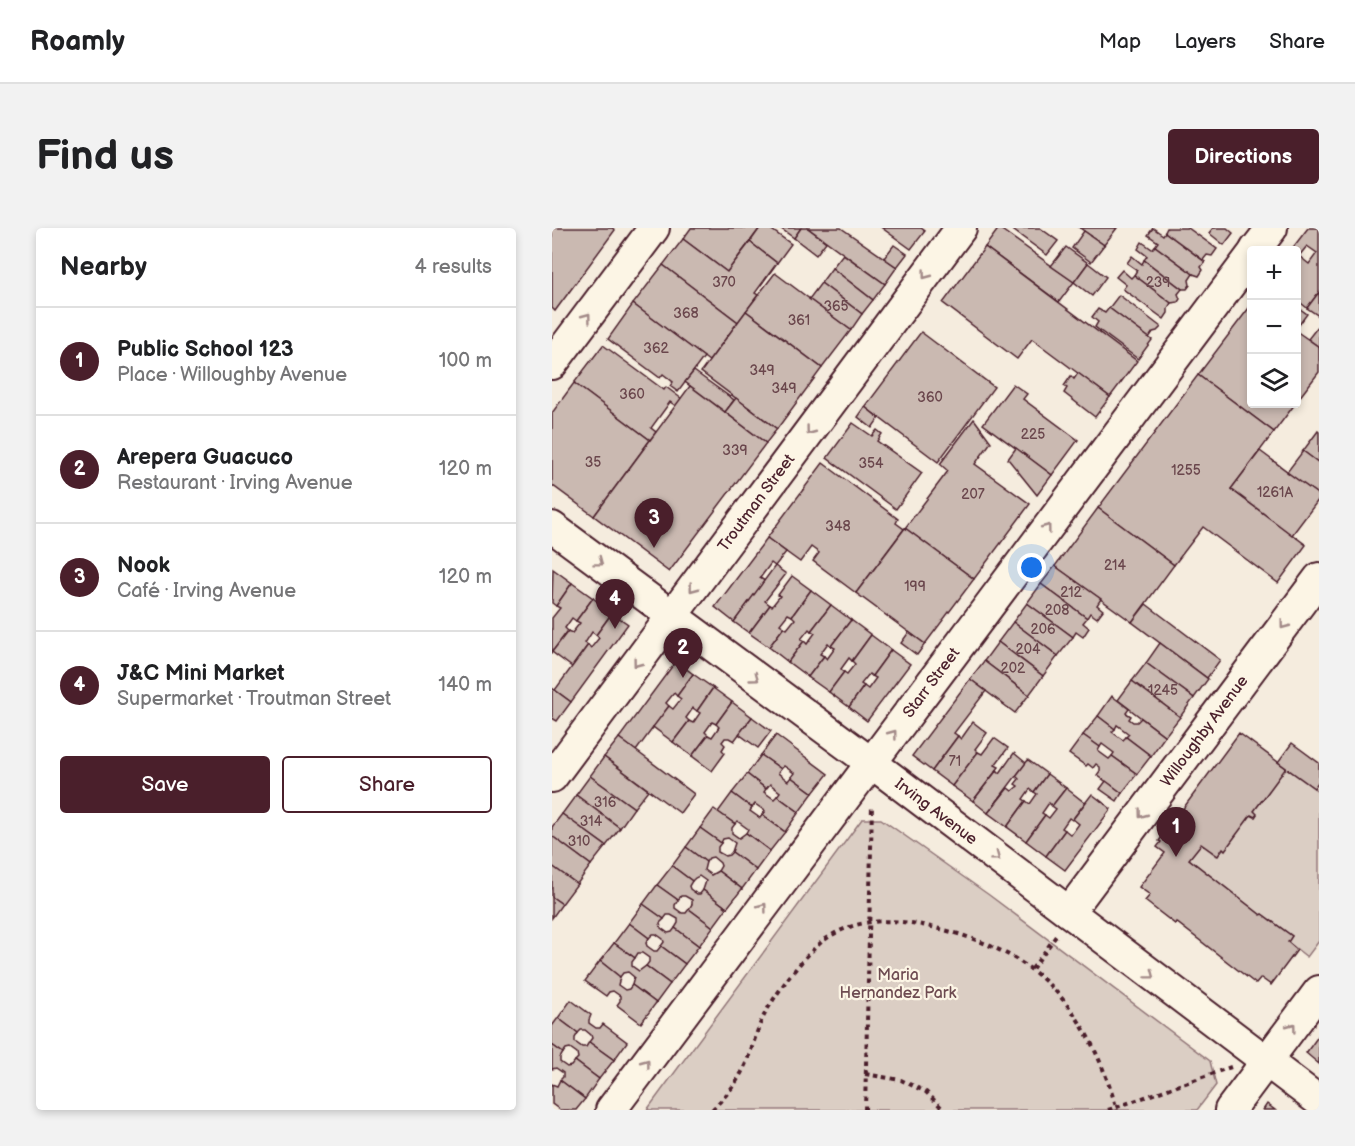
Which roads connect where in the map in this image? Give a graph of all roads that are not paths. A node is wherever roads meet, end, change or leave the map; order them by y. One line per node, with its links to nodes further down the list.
1 (654, 228): 6 (street, one-way to 1)
2 (961, 228): 9 (street, Troutman Street, one-way to 9)
3 (1272, 228): 4 (street)
4 (1258, 246)
5 (1247, 260): 10 (street, Starr Street, one-way to 5)
6 (552, 364)
7 (552, 527): 9 (street, Irving Avenue, one-way to 9)
8 (1319, 578): 12 (street, Willoughby Avenue, one-way to 12)
9 (672, 616): 10 (street, Irving Avenue, one-way to 10); 11 (street, Troutman Street, one-way to 11)
10 (871, 763): 12 (street, Irving Avenue, one-way to 12); 16 (street, Starr Street, one-way to 10)
11 (552, 777)
12 (1062, 924): 14 (street, Irving Avenue, one-way to 14)
13 (1319, 991): 14 (street, one-way to 13)
14 (1266, 1062): 15 (street, Irving Avenue); 17 (street)
15 (1319, 1101)
16 (611, 1110)
17 (1230, 1110)

